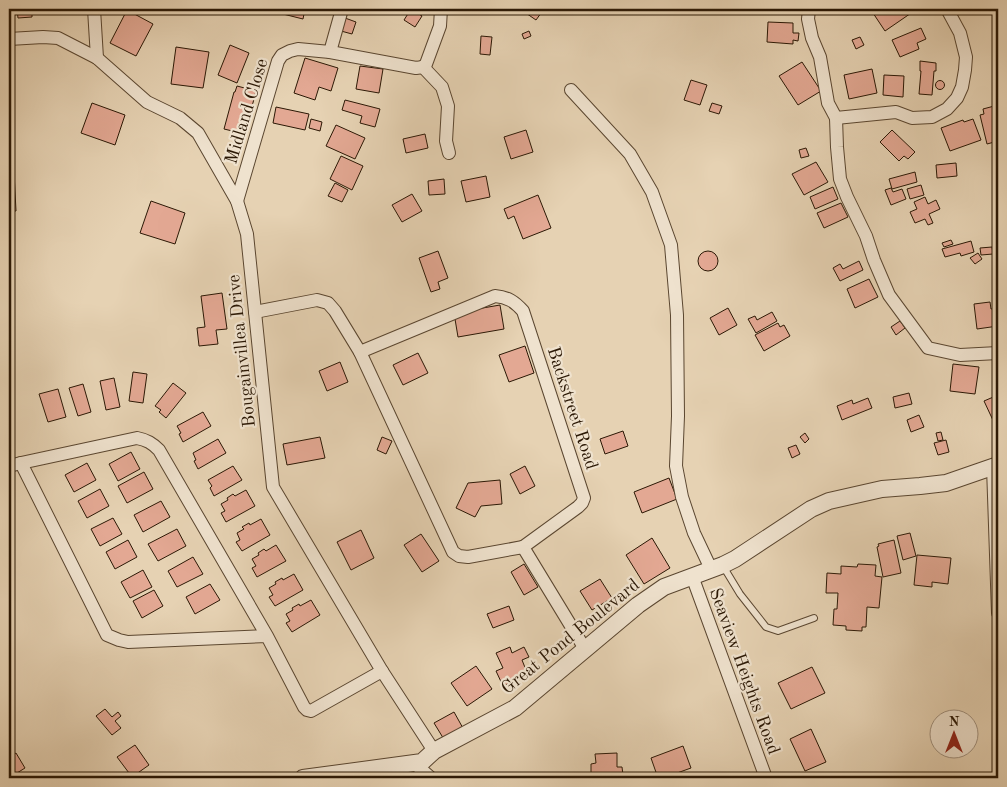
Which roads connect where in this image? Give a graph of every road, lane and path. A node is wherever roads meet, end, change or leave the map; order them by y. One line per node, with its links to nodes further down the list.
1 (94, 9): 8 (street)
2 (342, 9): 7 (street)
3 (442, 9): 9 (street)
4 (809, 9): 11 (street)
5 (947, 9): 11 (street)
6 (9, 39): 8 (street, Bougainvillea Drive)
7 (330, 52): 9 (street, Midland Close); 13 (street, Midland Close)
8 (96, 58): 13 (street, Bougainvillea Drive)
9 (423, 67): 12 (street)
10 (572, 90): 20 (street)
11 (836, 118): 16 (street)
12 (449, 153)
13 (237, 201): 14 (street, Bougainvillea Drive)
14 (255, 312): 15 (street); 26 (street, Bougainvillea Drive)
15 (360, 352): 19 (street); 19 (street, Backstreet Road)
16 (998, 353)
17 (15, 464): 24 (street); 24 (street)
18 (996, 466): 20 (street, Great Pond Boulevard); 22 (street)
19 (523, 547): 25 (street)
20 (717, 567): 21 (street, Great Pond Boulevard); 23 (lane)
21 (692, 576): 25 (street, Great Pond Boulevard); 31 (street, Seaview Heights Road)
22 (998, 612)
23 (814, 618)
24 (267, 636): 26 (street)
25 (585, 649): 27 (street, Great Pond Boulevard)
26 (382, 671): 27 (street, Bougainvillea Drive)
27 (434, 751): 28 (street, Great Pond Boulevard)
28 (415, 764): 29 (street, Great Pond Boulevard); 30 (street)
29 (303, 778)
30 (431, 778)
31 (766, 778)

